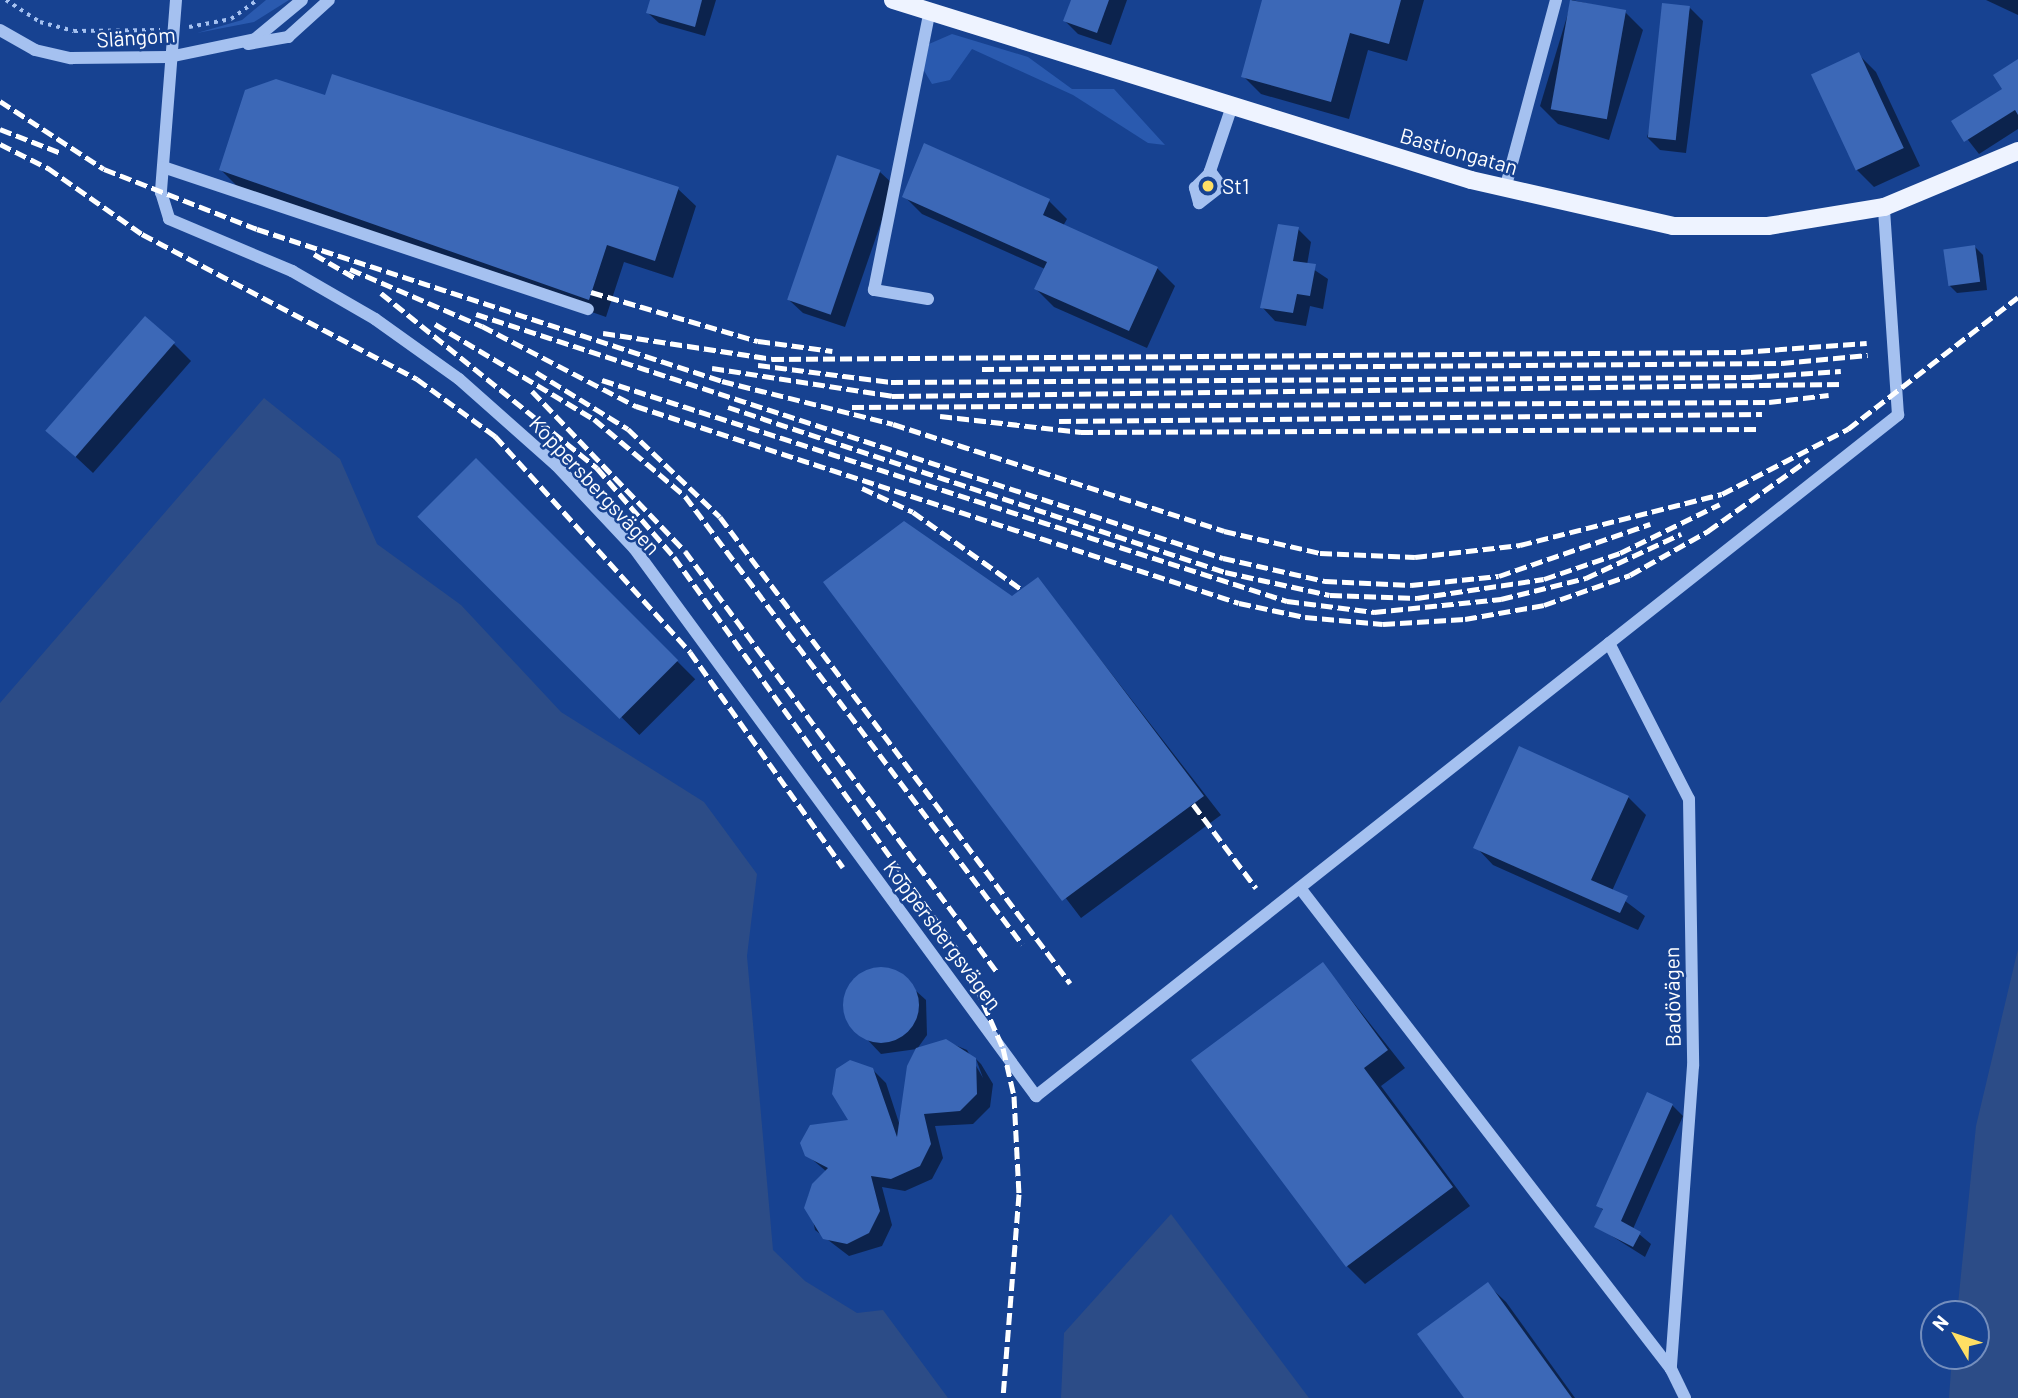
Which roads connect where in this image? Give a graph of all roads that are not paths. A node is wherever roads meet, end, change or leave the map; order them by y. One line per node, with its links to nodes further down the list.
1 (176, 0): 9 (street, Koppersbergsvägen)
2 (302, 0): 8 (street, Slängom)
3 (329, 0): 8 (street, Slängom)
4 (893, 0): 6 (main road, Bastiongatan)
5 (1556, 0): 14 (street)
6 (934, 10): 10 (main road, Bastiongatan); 16 (street)
7 (0, 30): 9 (street, Slängom)
8 (237, 44): 9 (street, Slängom)
9 (169, 57): 12 (street, Koppersbergsvägen)
10 (1231, 109): 13 (street); 14 (main road, Bastiongatan)
11 (2018, 151): 15 (main road, Bastiongatan)
12 (163, 167): 17 (street); 19 (street, Koppersbergsvägen)
13 (1210, 171)
14 (1505, 189): 15 (main road, Bastiongatan)
15 (1884, 207): 18 (street)
16 (928, 299)
17 (588, 309)
18 (1609, 643): 19 (street); 20 (street, Badövägen)
19 (1300, 888): 20 (street)
20 (1671, 1368): 21 (street)
21 (1685, 1398)

